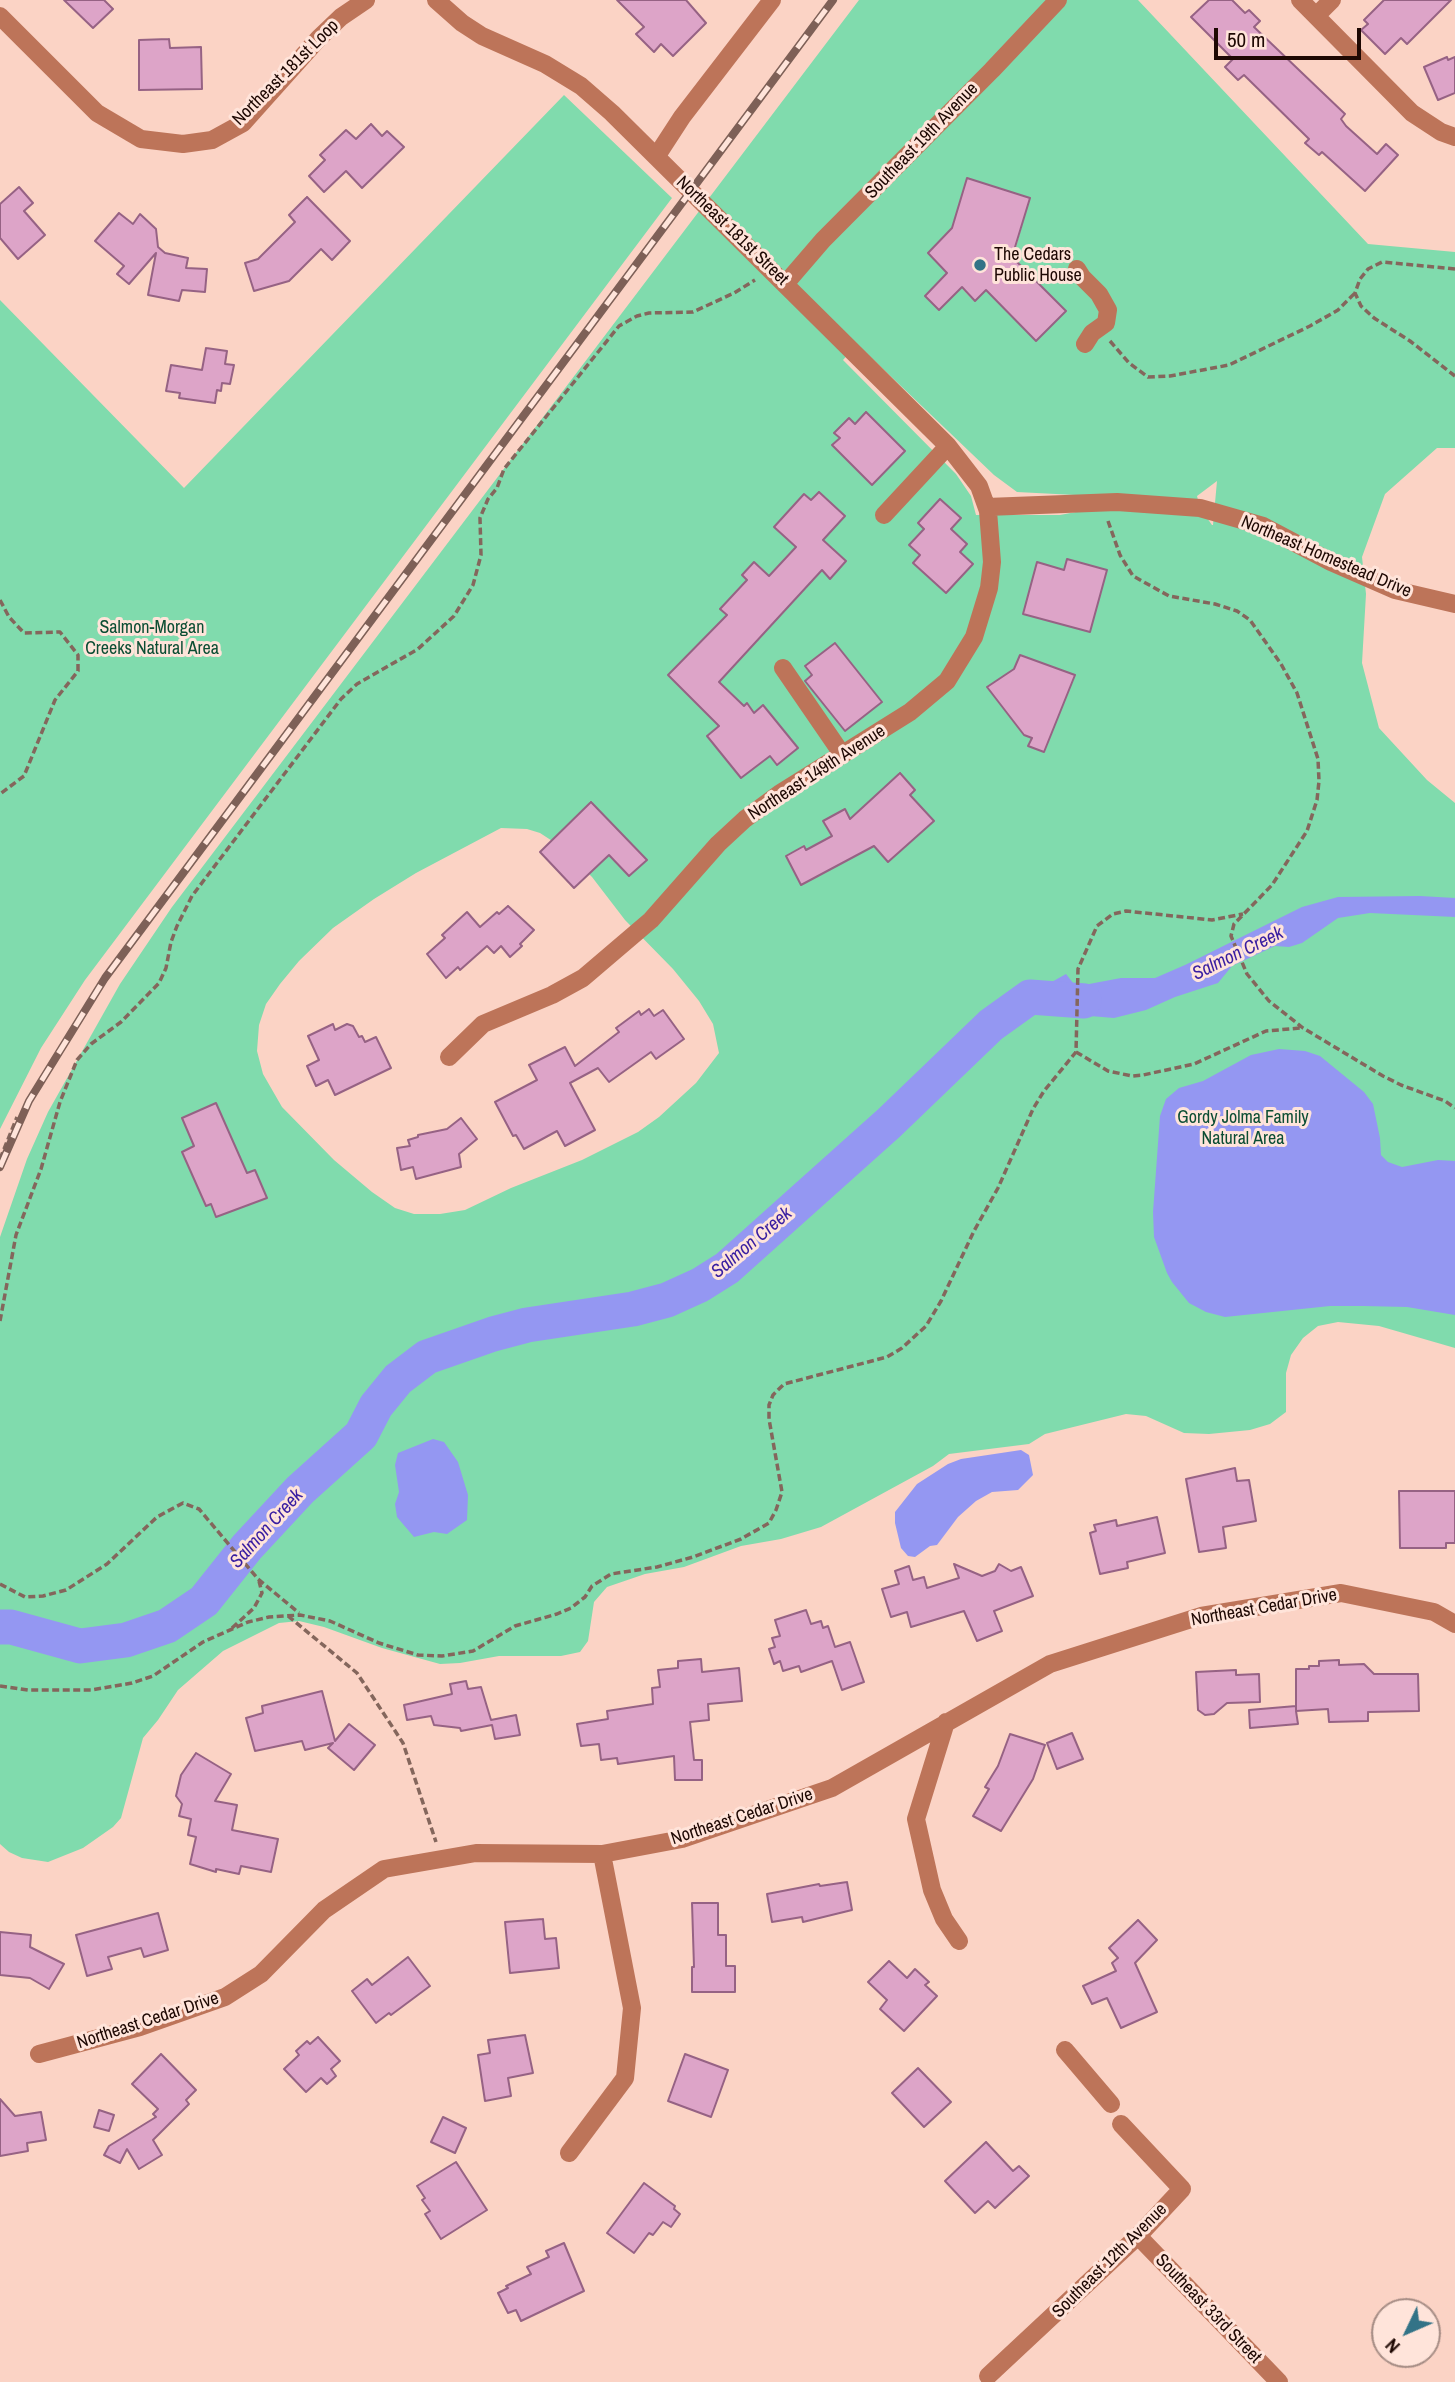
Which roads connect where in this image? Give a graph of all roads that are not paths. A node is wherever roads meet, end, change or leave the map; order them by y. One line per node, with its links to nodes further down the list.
1 (366, 0): 7 (street, Northeast 181st Loop)
2 (436, 0): 10 (street, Northeast 181st Street)
3 (772, 0): 10 (street)
4 (1058, 0): 12 (street, Southeast 19th Avenue)
5 (1300, 0): 8 (street)
6 (1332, 0): 8 (street)
7 (0, 16)
8 (1316, 16): 9 (street)
9 (1455, 136)
10 (656, 157): 12 (street, Northeast 181st Street)
11 (1077, 269): 13 (street)
12 (786, 283): 14 (street, Northeast 181st Street)
13 (1085, 344)
14 (948, 446): 15 (street, Northeast 181st Street); 16 (street)
15 (987, 508): 17 (street, Northeast Homestead Drive); 19 (street, Northeast 149th Avenue)
16 (884, 515)
17 (1455, 604)
18 (783, 668): 19 (street)
19 (842, 754): 20 (street, Northeast 149th Avenue)
20 (449, 1057)
21 (1455, 1624): 22 (street, Northeast Cedar Drive)
22 (946, 1722): 23 (street, Northeast Cedar Drive); 24 (street)
23 (602, 1854): 26 (street, Northeast Cedar Drive); 29 (street)
24 (959, 1941)
25 (1065, 2050): 27 (street)
26 (39, 2054)
27 (1111, 2104)
28 (1121, 2124): 30 (street, Southeast 12th Avenue)
29 (569, 2153)
30 (1138, 2236): 31 (street, Southeast 12th Avenue); 32 (street, Southeast 33rd Street)
31 (988, 2376)
32 (1279, 2382)

